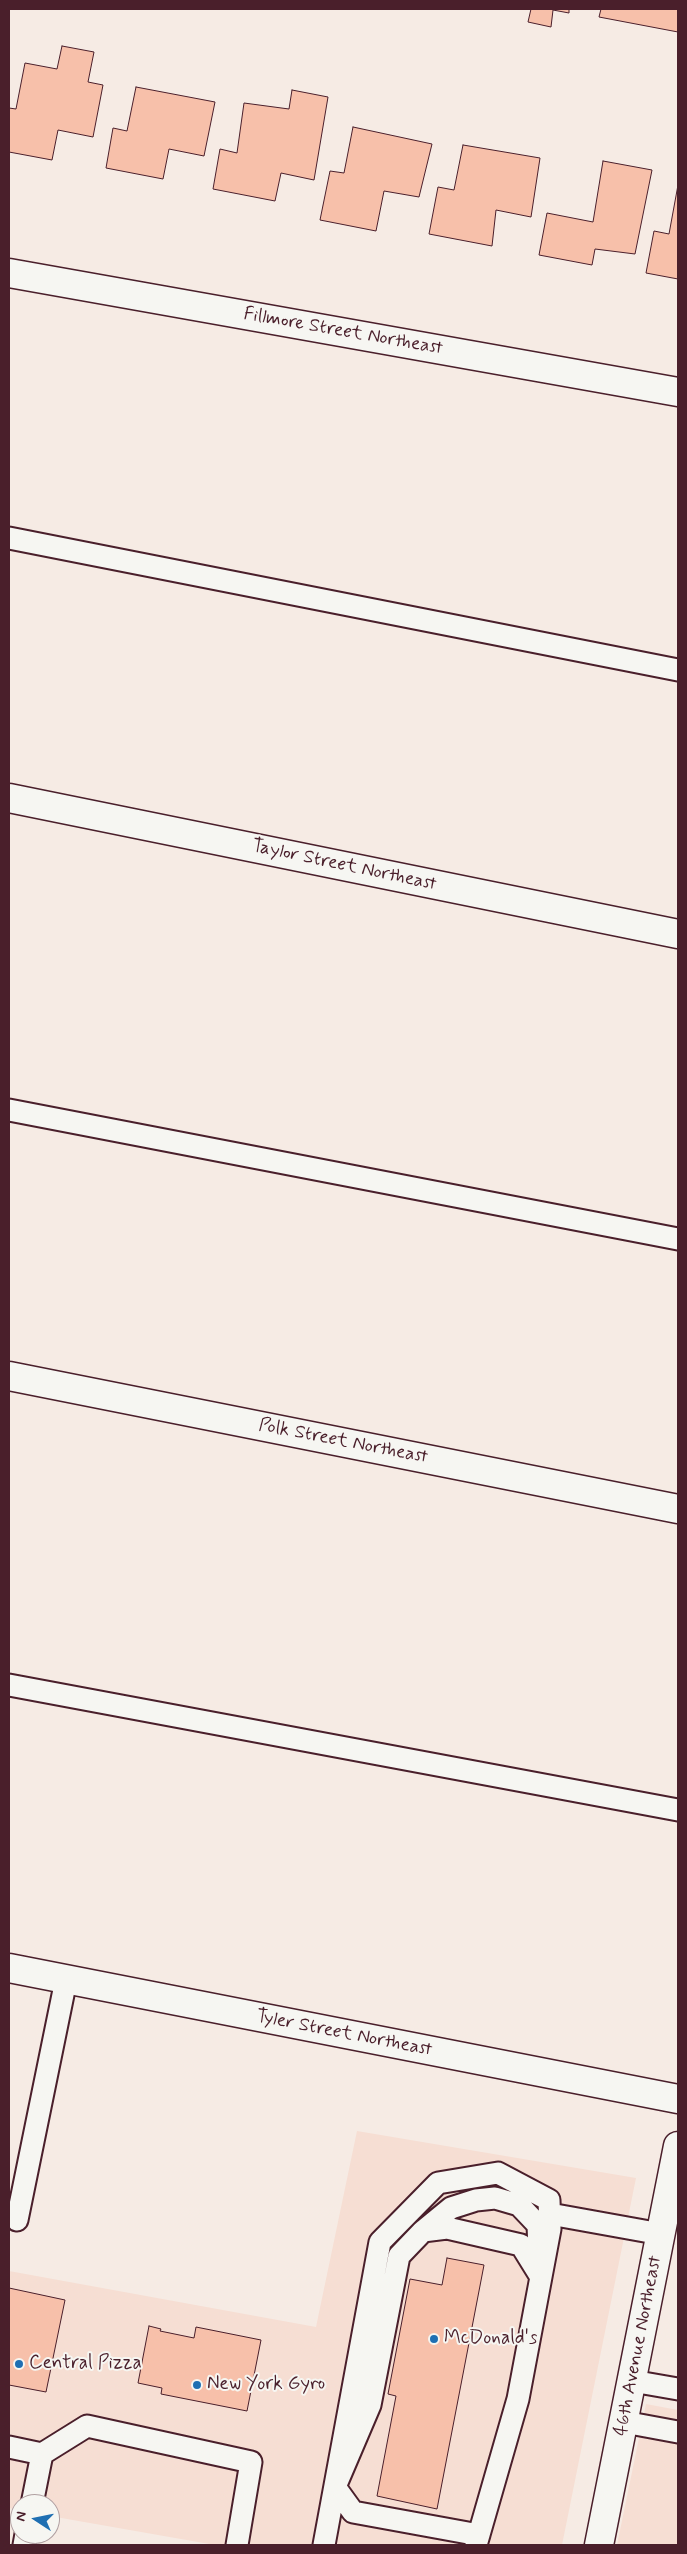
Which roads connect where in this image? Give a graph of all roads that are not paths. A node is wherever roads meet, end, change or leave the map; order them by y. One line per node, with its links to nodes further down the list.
1 (9, 273): 2 (street, Fillmore Street Northeast)
2 (678, 392)
3 (9, 538): 4 (lane)
4 (678, 670)
5 (9, 798): 6 (street, Taylor Street Northeast)
6 (678, 934)
7 (9, 1110): 8 (lane)
8 (678, 1239)
9 (9, 1376): 10 (street, Polk Street Northeast)
10 (678, 1509)
11 (9, 1685): 12 (lane)
12 (678, 1810)
13 (9, 1968): 14 (street, Tyler Street Northeast)
14 (66, 1980): 15 (street, Tyler Street Northeast); 18 (lane)
15 (678, 2099)
16 (678, 2146): 20 (street, 46th Avenue Northeast)
17 (550, 2214): 20 (lane); 21 (lane); 28 (lane)
18 (17, 2220)
19 (423, 2231): 21 (lane); 21 (lane); 28 (lane)
20 (661, 2234): 22 (street, 46th Avenue Northeast)
21 (541, 2277): 30 (lane)
22 (632, 2381): 23 (lane); 24 (street, 46th Avenue Northeast)
23 (678, 2389)
24 (624, 2422): 25 (lane); 33 (street, 46th Avenue Northeast)
25 (678, 2432)
26 (9, 2447): 27 (lane)
27 (42, 2454): 29 (lane); 31 (lane)
28 (335, 2487): 30 (lane); 32 (lane)
29 (34, 2494)
30 (478, 2540)
31 (237, 2545)
32 (324, 2545)
33 (599, 2545)

